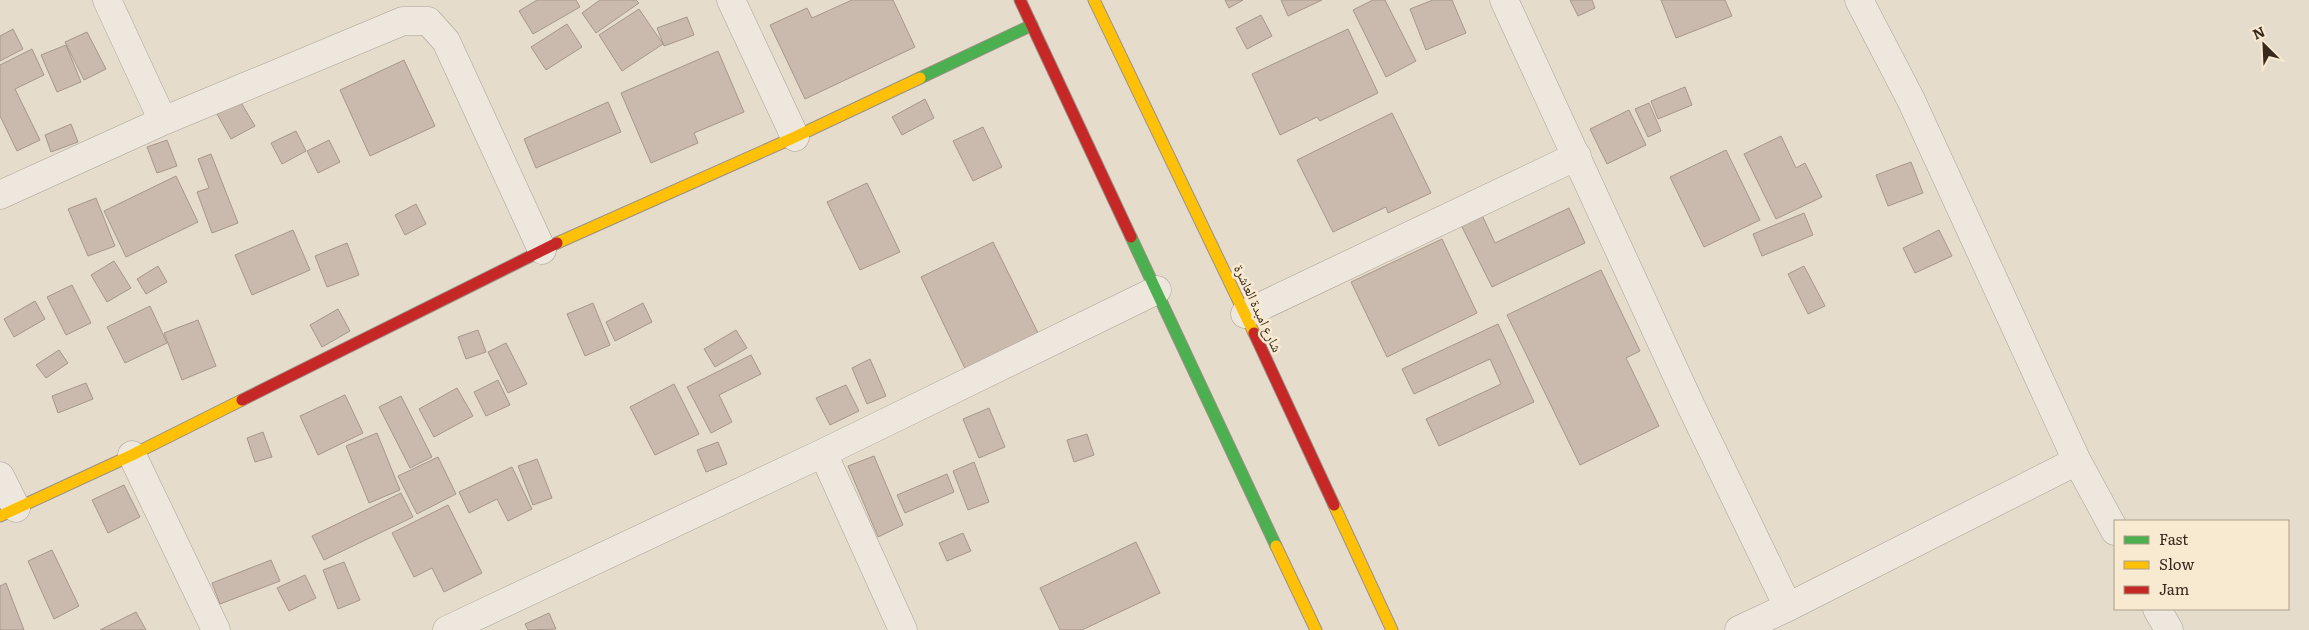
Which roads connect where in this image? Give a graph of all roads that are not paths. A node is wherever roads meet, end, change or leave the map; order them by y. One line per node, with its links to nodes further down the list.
1 (107, 0): 8 (street)
2 (731, 0): 9 (street)
3 (1020, 0): 7 (main road)
4 (1094, 0): 14 (main road, شارع امبدة العاشرة)
5 (1504, 0): 10 (street)
6 (1859, 0): 17 (street)
7 (1032, 25): 9 (main road); 13 (main road)
8 (163, 121): 11 (street); 12 (street)
9 (795, 137): 12 (main road)
10 (1577, 156): 14 (street); 21 (street)
11 (0, 194)
12 (542, 250): 16 (main road)
13 (1157, 290): 15 (street); 26 (main road)
14 (1245, 314): 27 (main road, شارع امبدة العاشرة)
15 (823, 453): 24 (street); 25 (street)
16 (132, 455): 19 (main road); 23 (street)
17 (2077, 461): 20 (street); 21 (street)
18 (0, 476): 19 (street)
19 (8, 512)
20 (2114, 529)
21 (1788, 608): 28 (street)
22 (2158, 610): 29 (street)
23 (216, 630)
24 (447, 630)
25 (903, 630)
26 (1316, 630)
27 (1392, 630)
28 (1739, 630)
29 (2169, 630)

